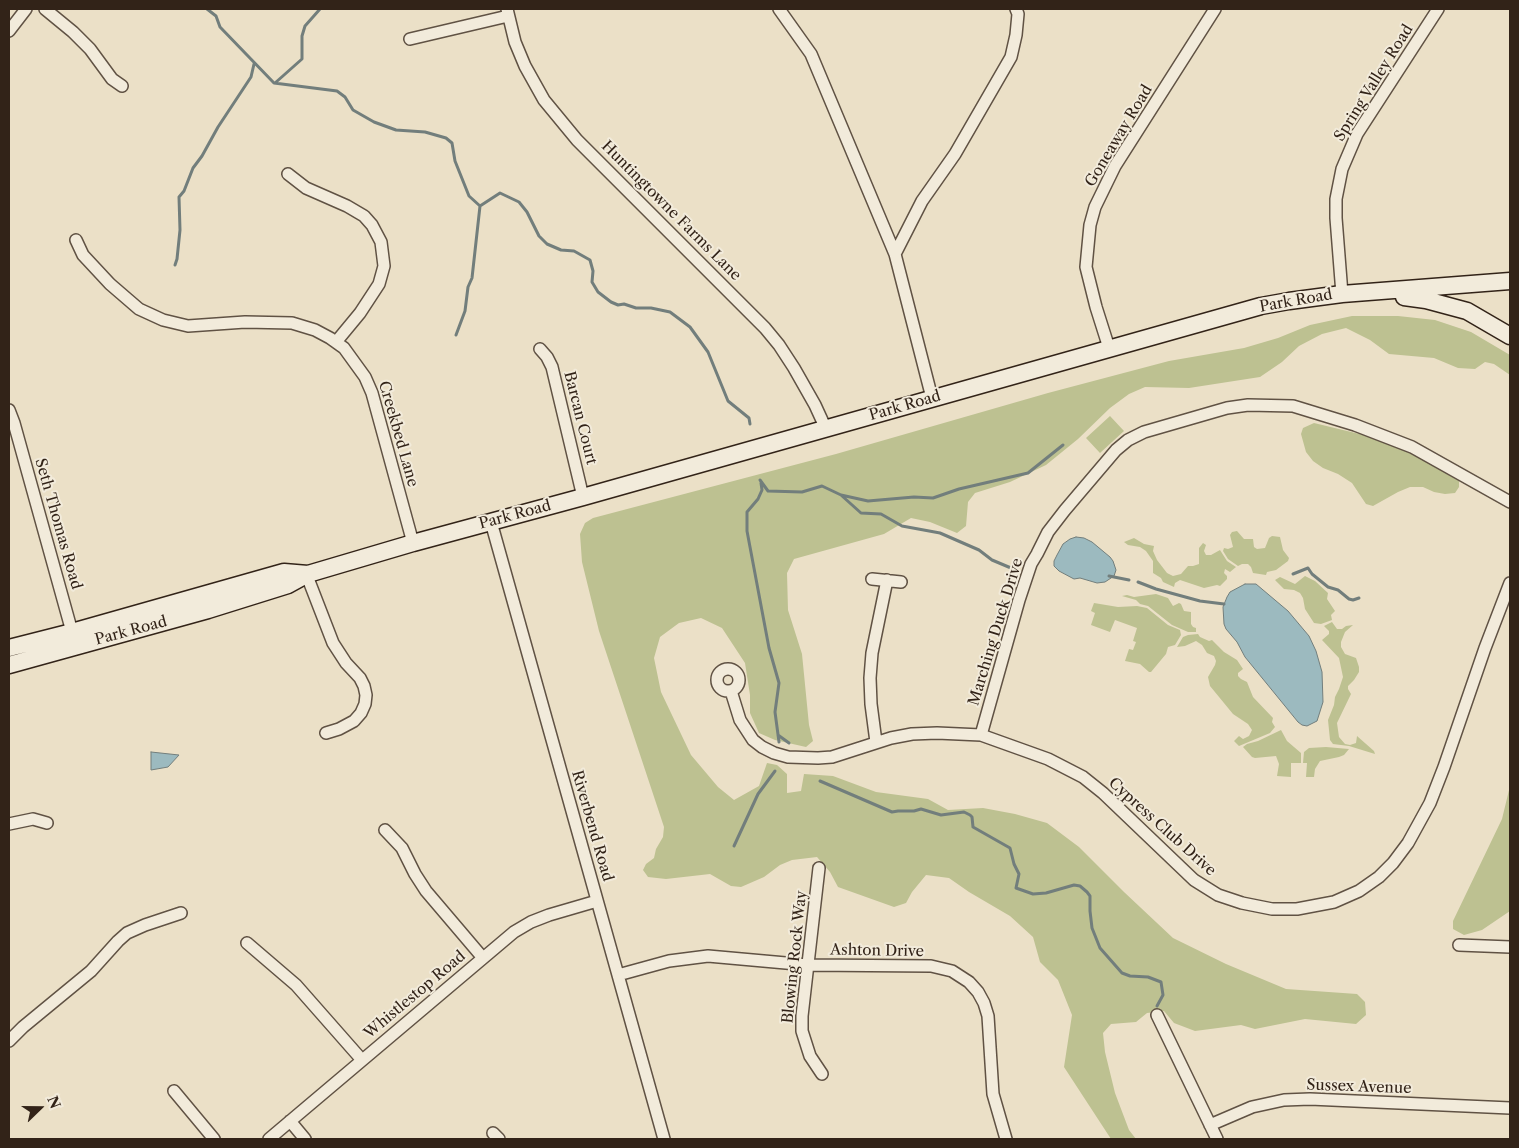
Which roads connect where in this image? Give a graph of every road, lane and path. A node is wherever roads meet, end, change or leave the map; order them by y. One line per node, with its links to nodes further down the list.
1 (26, 9): 8 (street)
2 (45, 9): 10 (street)
3 (779, 9): 13 (street)
4 (1016, 9): 13 (street)
5 (1215, 9): 19 (street, Goneaway Road)
6 (1438, 9): 16 (street, Spring Valley Road)
7 (508, 12): 9 (street); 23 (street, Huntingtowne Farms Lane)
8 (9, 31)
9 (410, 39)
10 (122, 86)
11 (288, 174): 18 (street)
12 (76, 240): 18 (street, Creekbed Lane)
13 (895, 254): 21 (street)
14 (1510, 281): 15 (main road, Park Road)
15 (1362, 292): 16 (main road, Park Road); 17 (main road)
16 (1342, 294): 19 (main road, Park Road)
17 (1510, 336)
18 (336, 342): 27 (street, Creekbed Lane)
19 (1109, 348): 21 (main road, Park Road)
20 (540, 349): 24 (street, Barcan Court)
21 (932, 398): 23 (main road, Park Road)
22 (9, 410): 33 (street, Seth Thomas Road)
23 (826, 429): 24 (main road, Park Road)
24 (583, 497): 26 (main road, Park Road)
25 (1510, 502): 38 (street, Marching Duck Drive)
26 (491, 522): 27 (main road, Park Road); 44 (street, Riverbend Road)
27 (413, 543): 28 (main road, Park Road)
28 (308, 574): 33 (main road, Park Road); 37 (street)
29 (872, 579): 30 (street)
30 (887, 580): 31 (street); 39 (street)
31 (901, 582)
32 (1510, 583): 38 (street, Cypress Club Drive)
33 (74, 639): 34 (main road, Park Road); 35 (main road, Park Road)
34 (9, 648)
35 (9, 665)
36 (731, 691): 39 (street, Cypress Club Drive)
37 (326, 733)
38 (981, 735): 39 (street, Cypress Club Drive)
39 (876, 742)
40 (47, 823): 41 (street)
41 (9, 824)
42 (385, 830): 49 (street)
43 (819, 868): 50 (street, Blowing Rock Way)
44 (597, 901): 49 (street, Whistlestop Road); 51 (street, Riverbend Road)
45 (181, 913): 53 (street)
46 (247, 943): 54 (street)
47 (1459, 945): 48 (street)
48 (1510, 946)
49 (483, 958): 54 (street, Whistlestop Road)
50 (808, 965): 51 (street, Ashton Drive); 55 (street, Blowing Rock Way); 64 (street, Ashton Drive)
51 (618, 975): 63 (street, Riverbend Road)
52 (1157, 1015): 59 (street)
53 (9, 1041)
54 (362, 1060): 58 (street, Whistlestop Road)
55 (822, 1074)
56 (174, 1091): 60 (street)
57 (1510, 1108): 59 (street, Sussex Avenue)
58 (290, 1121): 61 (street, Whistlestop Road); 62 (street)
59 (1210, 1125): 65 (street)
60 (214, 1139)
61 (268, 1139)
62 (306, 1139)
63 (664, 1139)
64 (1006, 1139)
65 (1217, 1139)

